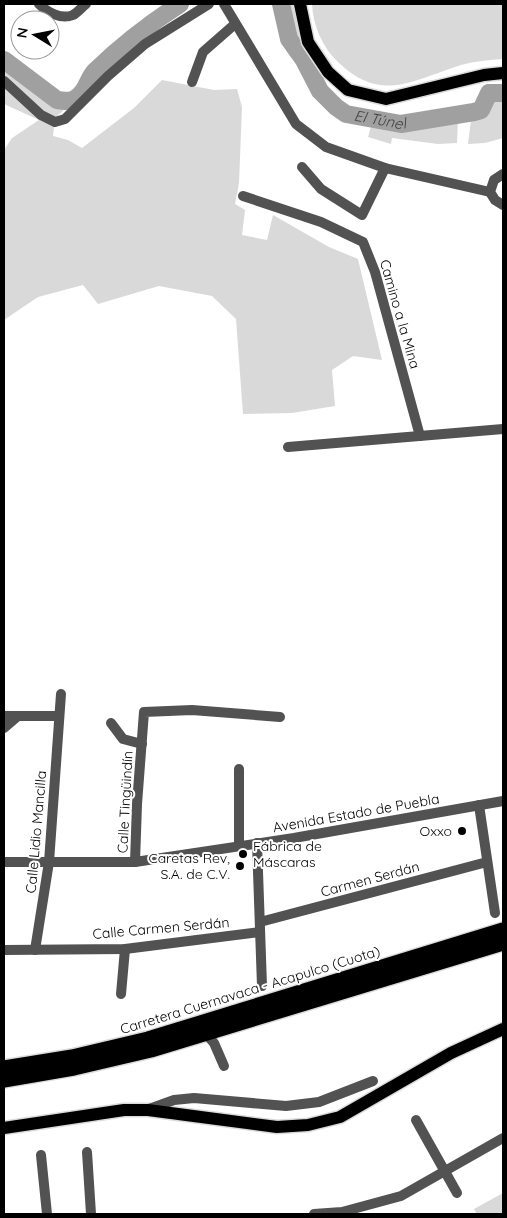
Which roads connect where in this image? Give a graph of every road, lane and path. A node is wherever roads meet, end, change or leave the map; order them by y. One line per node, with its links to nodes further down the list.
1 (39, 4): 2 (street)
2 (86, 4)
3 (209, 4): 8 (street)
4 (224, 4): 6 (street)
5 (300, 4): 7 (main road)
6 (235, 24): 9 (street); 11 (street)
7 (503, 73)
8 (4, 81)
9 (192, 82)
10 (302, 168): 11 (street)
11 (385, 168): 13 (street)
12 (503, 174): 13 (street)
13 (490, 192): 15 (street)
14 (243, 196): 17 (street, Camino a la Mina)
15 (503, 204)
16 (503, 428): 17 (street)
17 (420, 436): 18 (street)
18 (288, 447)
19 (61, 694): 22 (street, Calle Lidio Mancilla)
20 (4, 716): 21 (street)
21 (18, 716): 22 (street); 25 (street)
22 (59, 716): 33 (street, Calle Lidio Mancilla)
23 (280, 717): 26 (street, Calle Tingüindín)
24 (111, 723): 26 (street, Calle Tingüindín)
25 (4, 728)
26 (142, 744): 34 (street, Calle Tingüindín)
27 (240, 769): 31 (street)
28 (503, 801): 29 (street, Avenida Estado de Puebla)
29 (479, 805): 30 (street, Avenida Estado de Puebla); 35 (street)
30 (257, 843): 31 (street, Avenida Estado de Puebla); 37 (street)
31 (239, 846): 34 (street, Avenida Estado de Puebla)
32 (4, 862): 33 (street, Avenida Estado de Puebla)
33 (49, 862): 34 (street, Avenida Estado de Puebla); 42 (street, Calle Lidio Mancilla)
34 (135, 862)
35 (488, 862): 36 (street); 37 (street, Carmen Serdán)
36 (495, 913)
37 (260, 927): 40 (street, Calle Carmen Serdán); 43 (street)
38 (503, 930): 48 (highway, Carretera Cuernavaca - Acapulco (Cuota))
39 (503, 943): 46 (highway, Carretera Cuernavaca - Acapulco (Cuota))
40 (125, 948): 42 (street, Calle Carmen Serdán); 44 (street)
41 (4, 950): 42 (street, Calle Carmen Serdán)
42 (35, 950)
43 (262, 986)
44 (121, 994)
45 (503, 1029): 51 (main road)
46 (206, 1034): 47 (street); 49 (highway, Carretera Cuernavaca - Acapulco (Cuota))
47 (224, 1066)
48 (4, 1068)
49 (4, 1080)
50 (374, 1081): 51 (street)
51 (148, 1110): 53 (main road)
52 (416, 1120): 57 (street)
53 (4, 1128)
54 (503, 1138): 57 (street)
55 (87, 1152): 60 (street)
56 (40, 1155): 59 (street)
57 (446, 1170): 58 (street); 61 (street)
58 (457, 1193)
59 (47, 1214)
60 (92, 1214)
61 (314, 1214)

